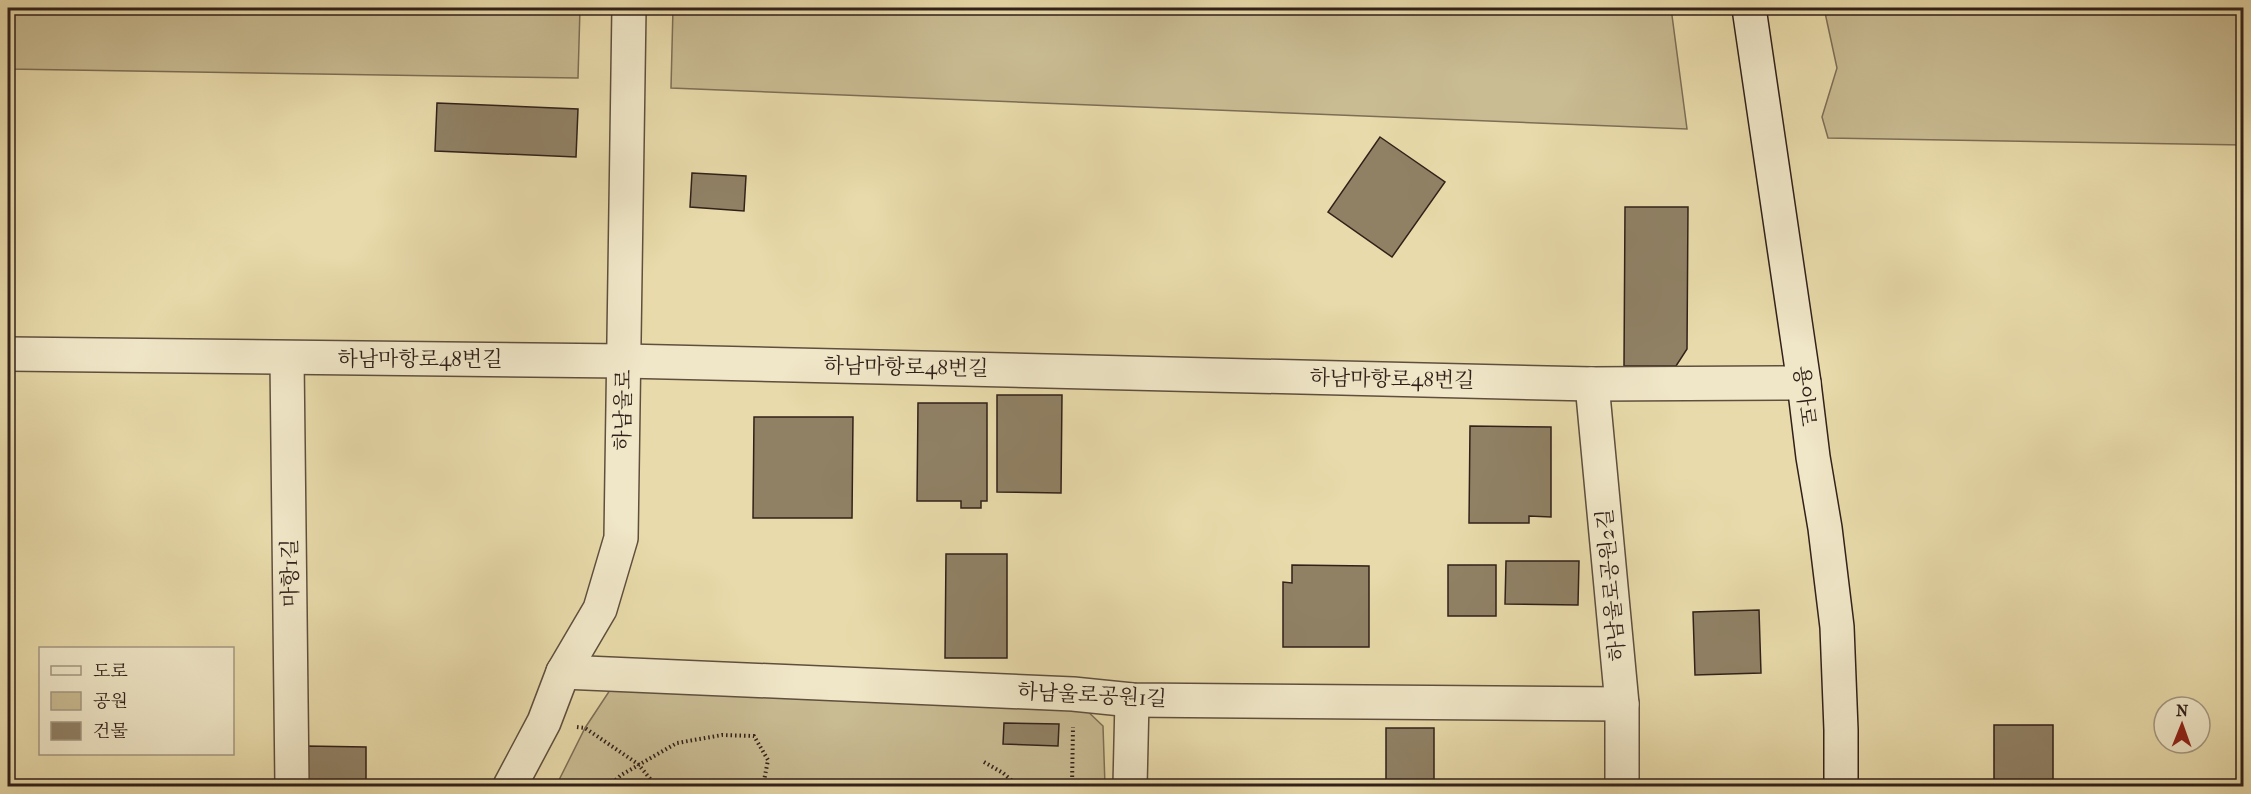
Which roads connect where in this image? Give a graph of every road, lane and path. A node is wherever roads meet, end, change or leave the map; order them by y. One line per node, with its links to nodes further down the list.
1 (629, 8): 5 (street, 하남울로)
2 (1749, 8): 6 (street, 용아로)
3 (8, 354): 4 (street, 하남마항로48번길)
4 (287, 359): 5 (street, 하남마항로48번길); 15 (street, 마항1길)
5 (624, 361): 7 (street, 하남마항로48번길); 8 (street, 하남울로)
6 (1804, 383): 7 (street, 하남마항로48번길); 26 (street, 용아로)
7 (1592, 384): 11 (street, 하남울로공원2길)
8 (563, 672): 9 (street, 하남울로공원1길); 12 (street, 하남울로)
9 (1073, 693): 10 (street, 하남울로공원1길); 23 (path)
10 (1132, 700): 11 (street, 하남울로공원1길); 24 (street)
11 (1622, 704): 25 (street, 하남울로공원2길)
12 (544, 722): 14 (path); 16 (street, 하남울로)
13 (984, 762): 22 (path)
14 (638, 764): 17 (path); 18 (path); 19 (path)
15 (292, 786)
16 (510, 786)
17 (609, 786)
18 (656, 786)
19 (763, 786)
20 (907, 786): 21 (path)
21 (917, 786)
22 (1018, 786)
23 (1072, 786)
24 (1130, 786)
25 (1622, 786)
26 (1841, 786)

